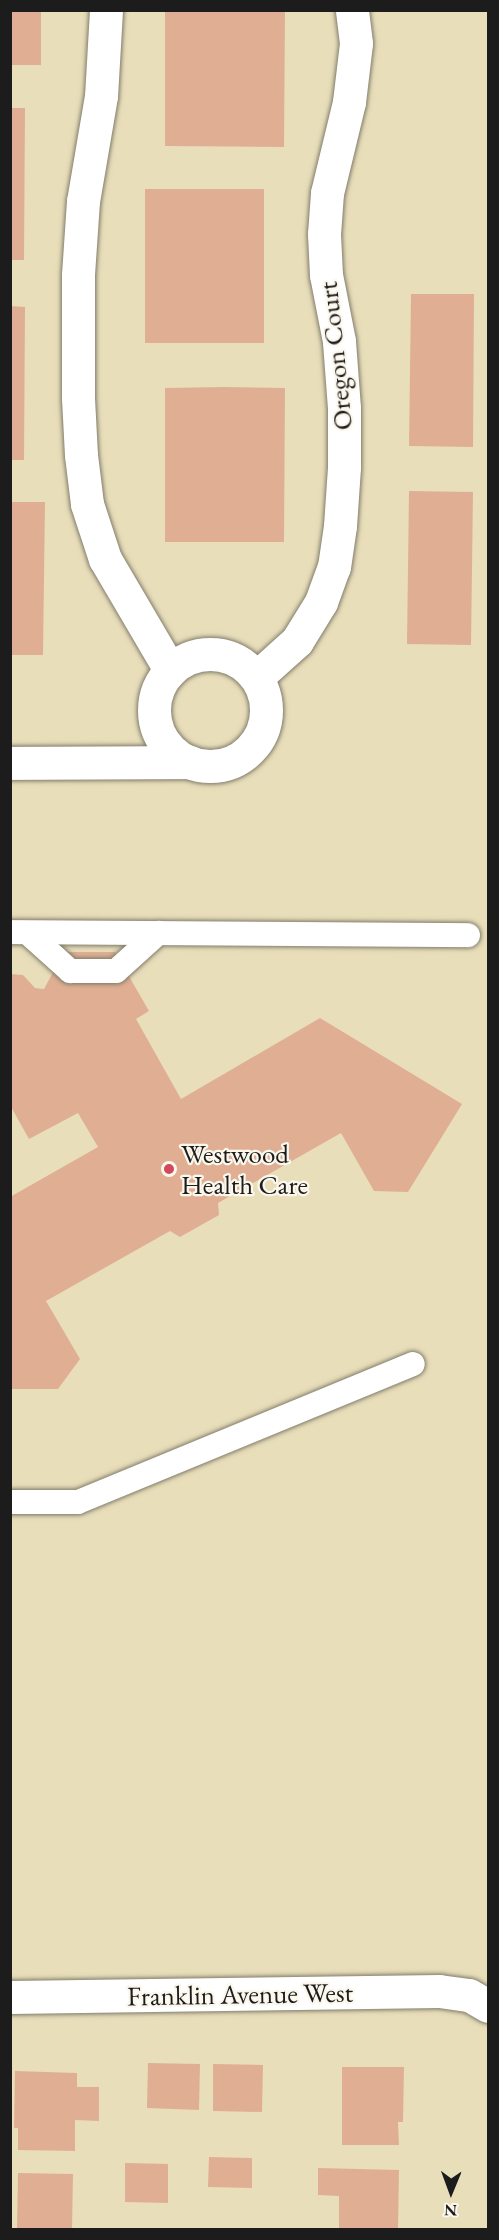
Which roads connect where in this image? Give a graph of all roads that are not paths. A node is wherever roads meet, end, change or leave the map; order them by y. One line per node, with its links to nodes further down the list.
1 (106, 10): 3 (street)
2 (352, 10): 4 (street, Oregon Court)
3 (170, 670): 4 (street); 5 (street)
4 (257, 677): 5 (street)
5 (190, 762): 6 (street)
6 (10, 763)
7 (19, 932): 8 (lane); 8 (lane)
8 (158, 933): 9 (lane)
9 (468, 935)
10 (413, 1364): 11 (lane)
11 (10, 1502)
12 (10, 1997): 13 (street, Franklin Avenue West)
13 (479, 2001)

